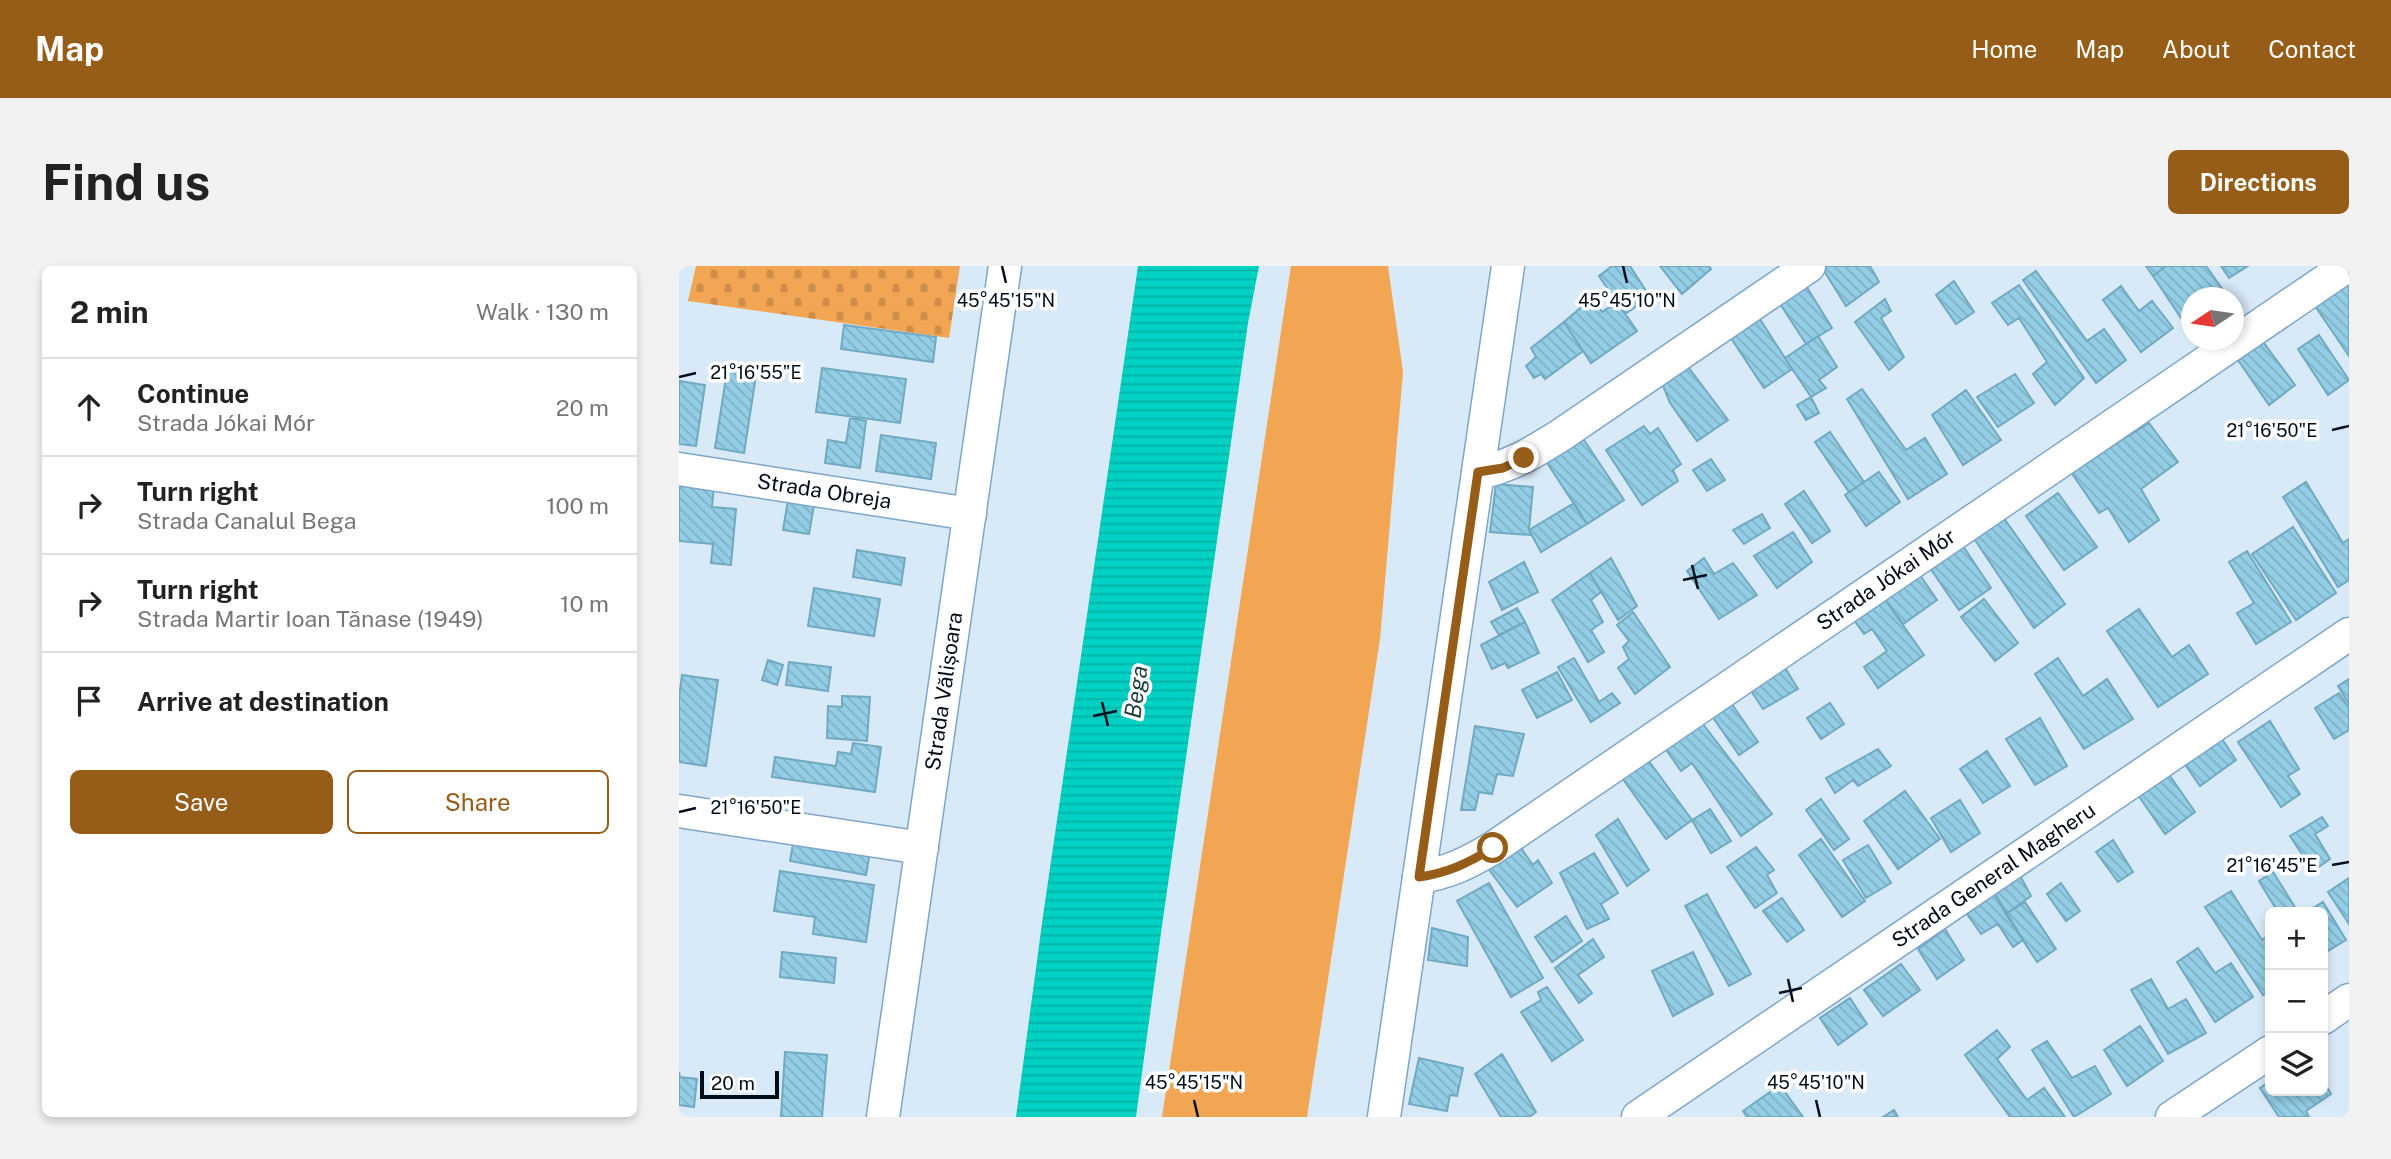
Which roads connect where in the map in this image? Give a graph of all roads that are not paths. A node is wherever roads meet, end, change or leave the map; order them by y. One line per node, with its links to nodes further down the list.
1 (1005, 266): 7 (street, Strada Vălișoara)
2 (1508, 266): 6 (street)
3 (1809, 266): 6 (street)
4 (2347, 266): 11 (street, Strada Jókai Mór)
5 (679, 469): 7 (street, Strada Obreja)
6 (1478, 472): 11 (street)
7 (970, 514): 10 (street, Strada Vălișoara)
8 (2349, 634): 17 (street, Strada General Magheru)
9 (679, 811): 10 (street)
10 (922, 848): 15 (street, Strada Vălișoara)
11 (1419, 877): 16 (street)
12 (2349, 1000): 13 (street)
13 (2328, 1015)
14 (2265, 1055): 18 (street)
15 (883, 1117)
16 (1384, 1117)
17 (1638, 1117)
18 (2172, 1117)

